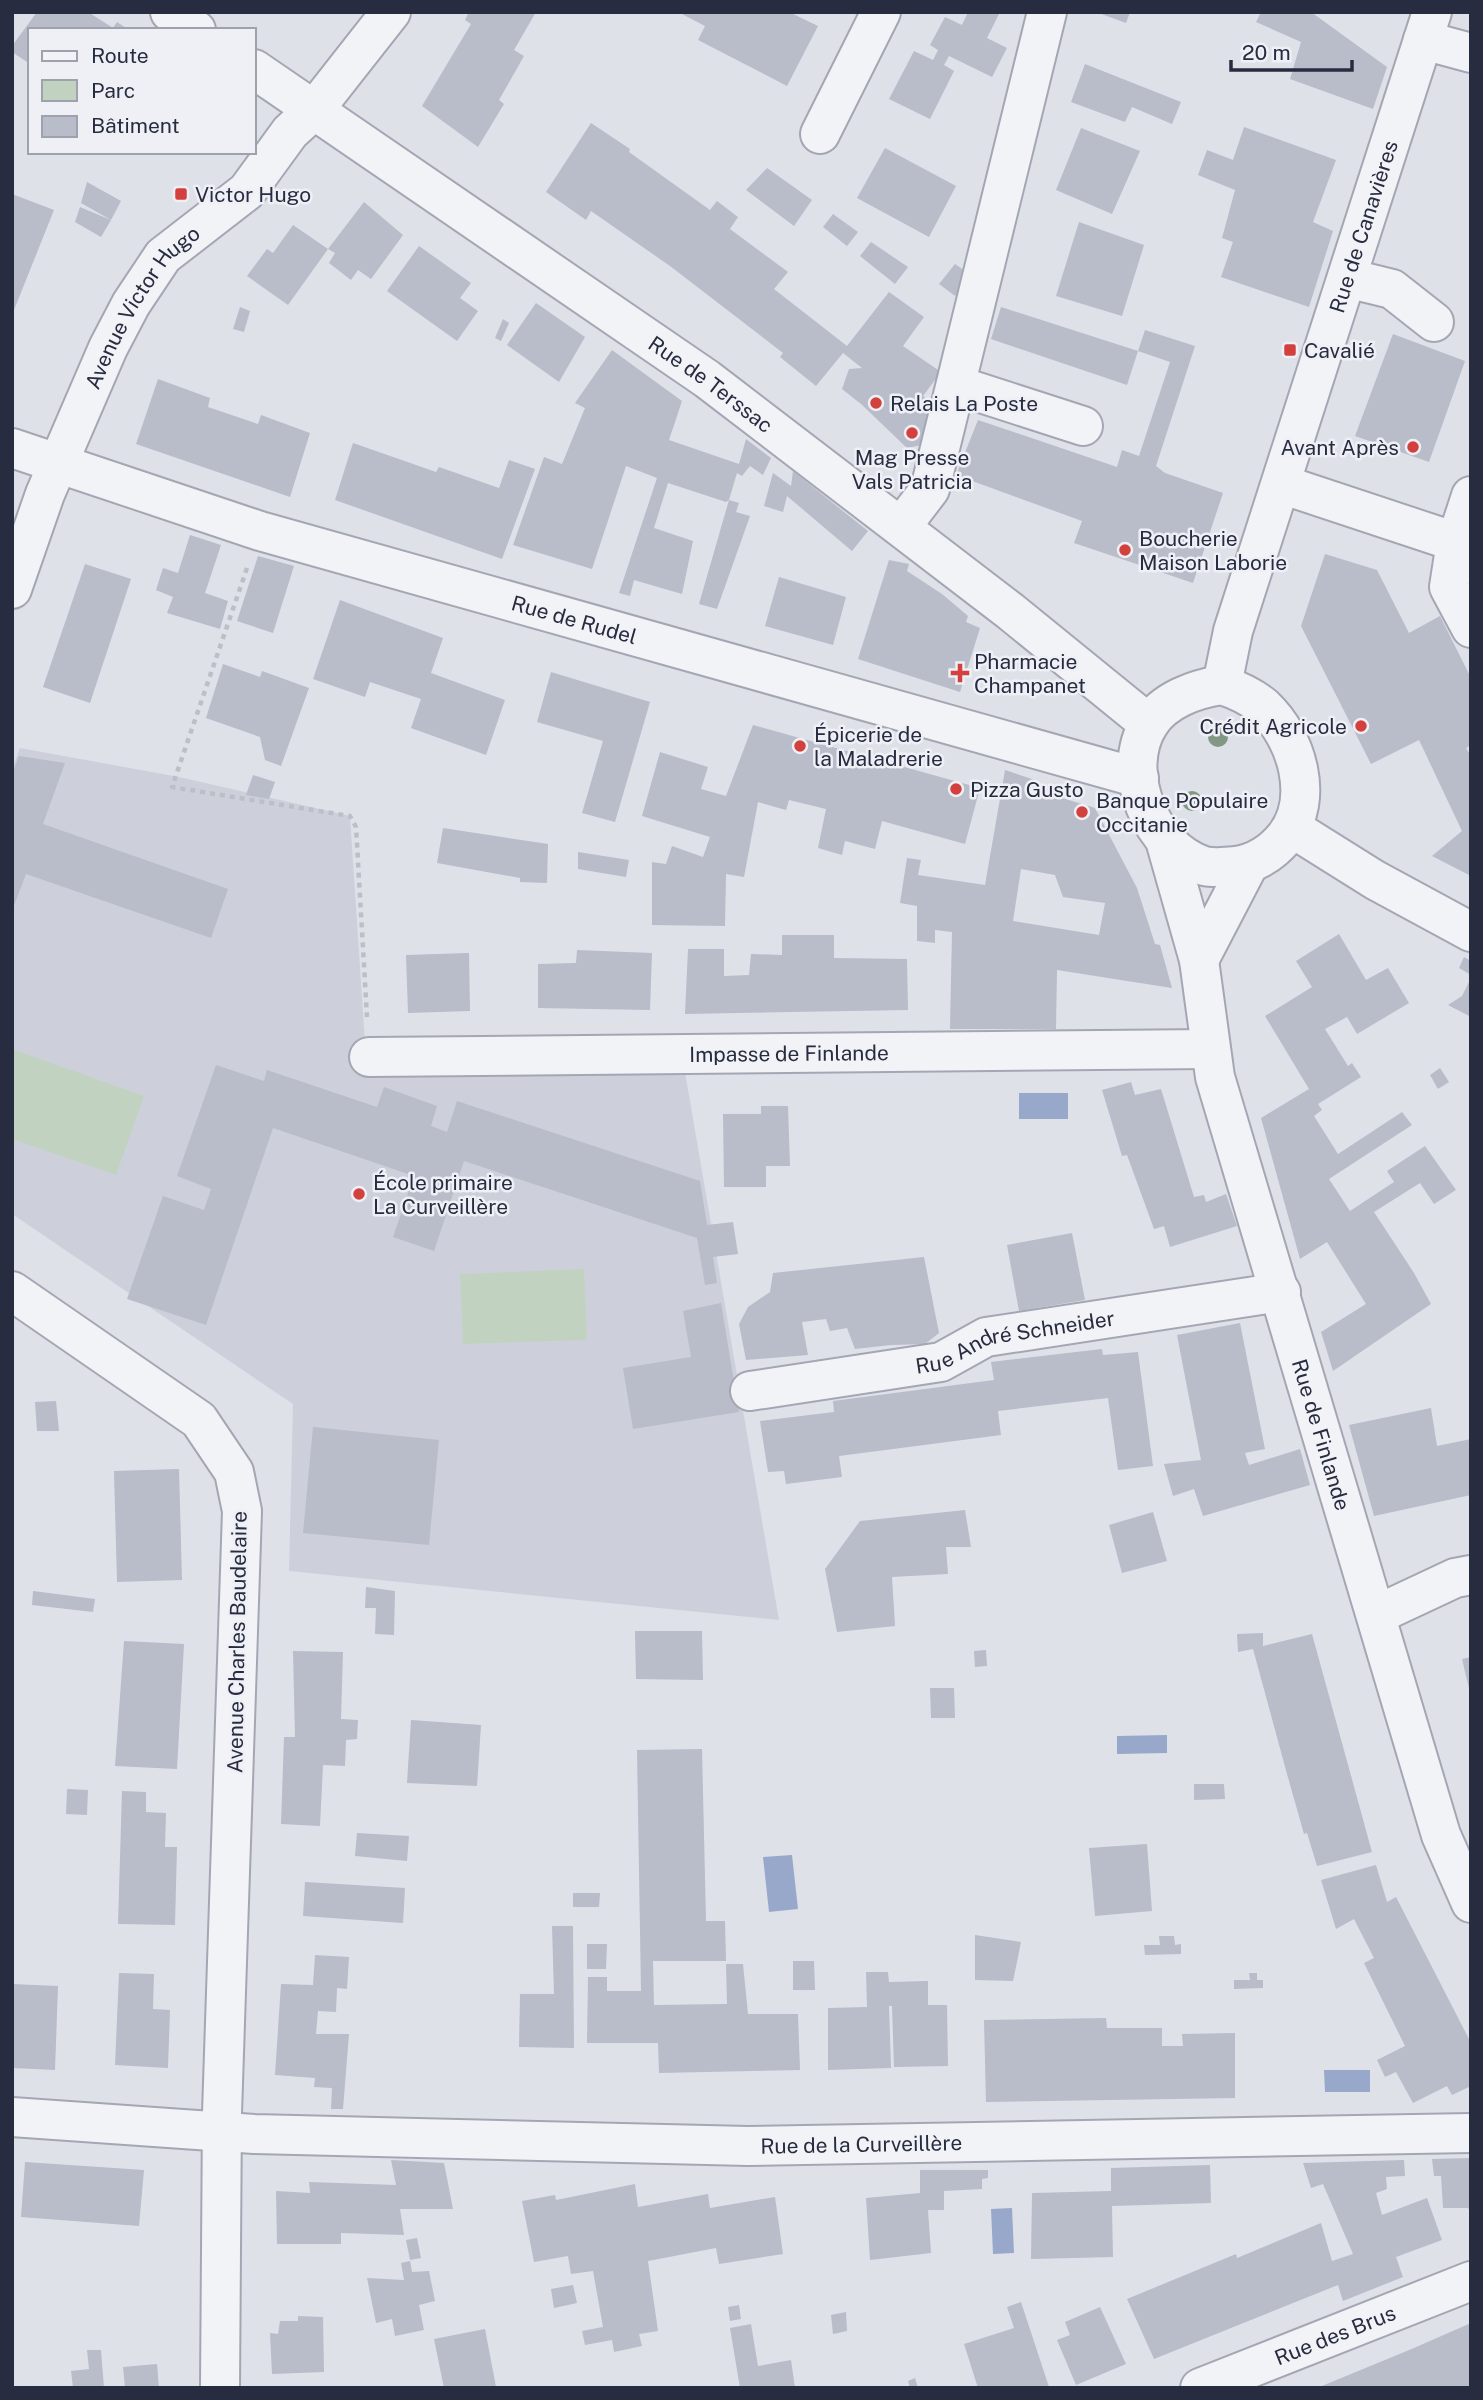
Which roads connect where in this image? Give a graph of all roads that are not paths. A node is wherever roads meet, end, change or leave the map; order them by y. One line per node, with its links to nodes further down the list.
1 (170, 12): 6 (street)
2 (391, 12): 9 (street, Avenue Victor Hugo)
3 (881, 12): 10 (street)
4 (1047, 12): 13 (street)
5 (1427, 26): 7 (street); 11 (street, Rue de Canavières)
6 (193, 28)
7 (1471, 53)
8 (256, 70): 9 (street, Rue de Terssac)
9 (314, 110): 16 (street, Avenue Victor Hugo); 19 (street, Rue de Terssac)
10 (820, 134)
11 (1347, 278): 12 (street); 17 (street, Rue de Canavières)
12 (1434, 321)
13 (956, 385): 14 (street); 19 (street)
14 (1083, 426)
15 (12, 448): 16 (street, Rue de Rudel)
16 (52, 479): 21 (street); 25 (street, Rue de Rudel)
17 (1281, 484): 20 (street); 23 (street, Rue de Canavières)
18 (1471, 496): 20 (street)
19 (901, 527): 24 (street, Rue de Terssac)
20 (1456, 541): 22 (street)
21 (12, 589)
22 (1471, 628)
23 (1222, 685): 24 (street); 26 (street)
24 (1149, 724): 25 (street)
25 (1139, 778): 27 (street)
26 (1292, 828): 28 (street); 29 (street)
27 (1166, 839): 28 (street); 30 (street, Rue de Finlande)
28 (1249, 864): 30 (street)
29 (1471, 932)
30 (1199, 960): 31 (street, Rue de Finlande)
31 (1210, 1049): 32 (street, Impasse de Finlande); 34 (street, Rue de Finlande)
32 (369, 1057)
33 (12, 1290): 40 (street, Avenue Charles Baudelaire)
34 (1281, 1292): 35 (street, Rue André Schneider); 37 (street, Rue de Finlande)
35 (750, 1391)
36 (1471, 1575): 37 (street)
37 (1376, 1615): 38 (street, Rue de Finlande)
38 (1471, 1903)
39 (12, 2117): 40 (street, Rue de la Curveillère)
40 (233, 2122): 41 (street, Rue de la Curveillère); 43 (street, Avenue Charles Baudelaire)
41 (1471, 2133)
42 (1471, 2281): 44 (street, Rue des Brus)
43 (220, 2388)
44 (1200, 2388)

